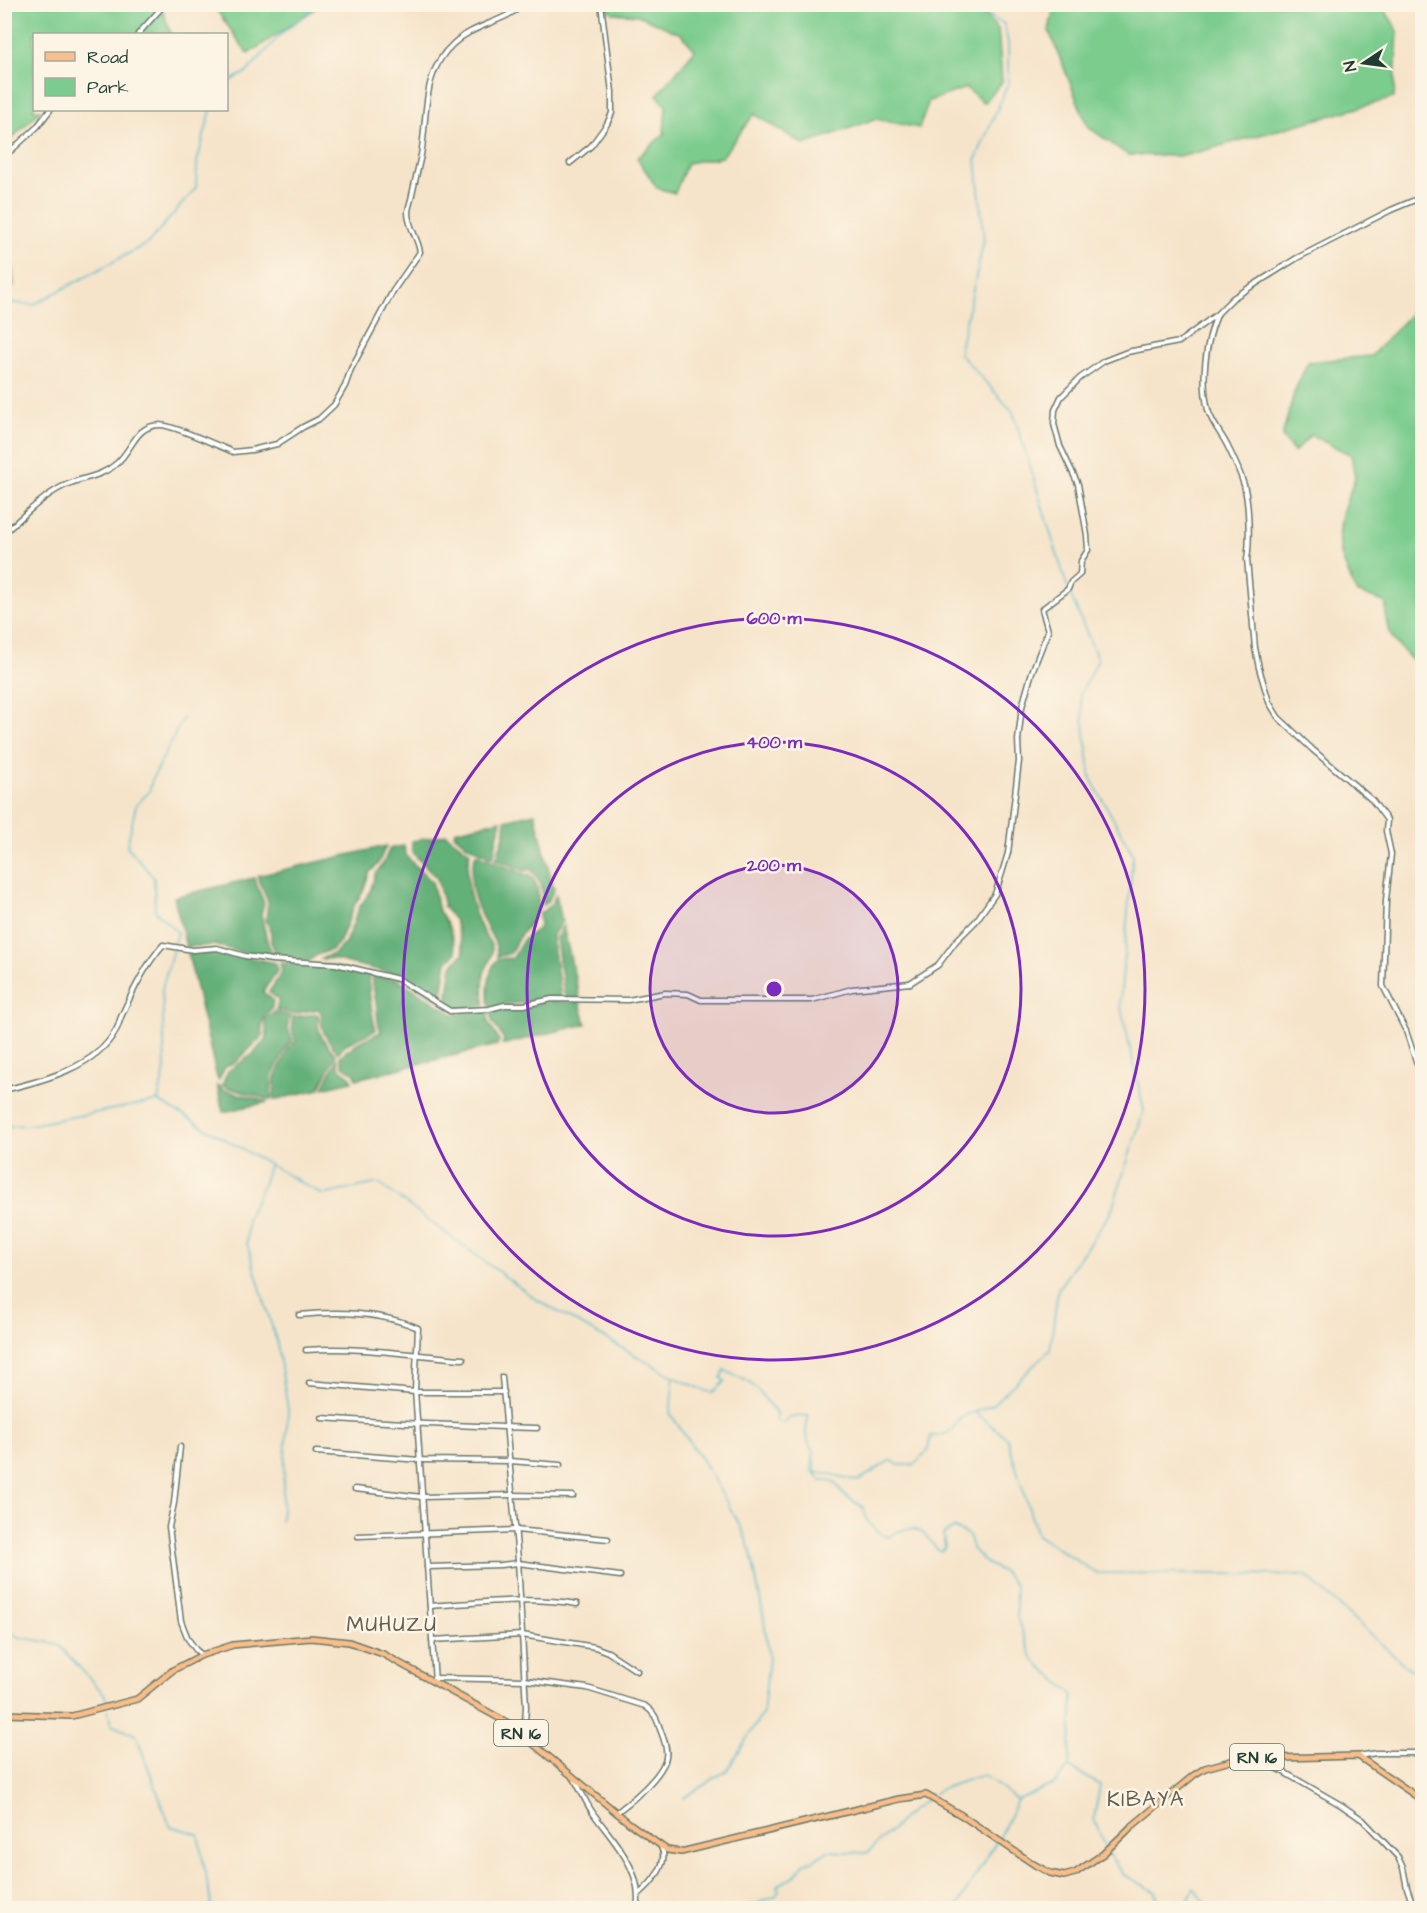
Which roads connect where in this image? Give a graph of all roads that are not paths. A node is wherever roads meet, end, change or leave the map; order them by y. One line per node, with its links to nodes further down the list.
1 (165, 4): 4 (street)
2 (524, 4): 10 (street)
3 (601, 4): 7 (street)
4 (139, 33)
5 (49, 111): 6 (street)
6 (4, 157)
7 (570, 163)
8 (1422, 197): 9 (street)
9 (1217, 314): 11 (street); 12 (street)
10 (4, 533)
11 (1422, 1079)
12 (4, 1090)
13 (299, 1315): 15 (street)
14 (306, 1350): 15 (street)
15 (417, 1355): 16 (street); 19 (street)
16 (464, 1359)
17 (502, 1377): 20 (street)
18 (309, 1383): 19 (street)
19 (416, 1392): 20 (street); 22 (street)
20 (504, 1392): 23 (street)
21 (322, 1418): 22 (street)
22 (418, 1424): 23 (street); 27 (street)
23 (507, 1427): 24 (street); 28 (street)
24 (537, 1428)
25 (180, 1447): 46 (street)
26 (316, 1452): 27 (street)
27 (420, 1460): 28 (street); 33 (street)
28 (510, 1461): 29 (street); 31 (street)
29 (560, 1465)
30 (355, 1489): 33 (street)
31 (513, 1495): 32 (street); 33 (street); 34 (street)
32 (573, 1496)
33 (422, 1497): 35 (street)
34 (516, 1530): 35 (street); 37 (street); 38 (street)
35 (425, 1532): 36 (street); 39 (street)
36 (358, 1536)
37 (608, 1539)
38 (518, 1563): 39 (street); 40 (street); 41 (street)
39 (427, 1567): 43 (street)
40 (620, 1575)
41 (520, 1601): 42 (street); 43 (street); 44 (street)
42 (577, 1604)
43 (430, 1606): 45 (street)
44 (522, 1635): 45 (street); 47 (street); 49 (street)
45 (432, 1640): 48 (street)
46 (202, 1655): 48 (main road, RN 16); 50 (main road, RN 16)
47 (637, 1671)
48 (435, 1680): 49 (street); 51 (main road, RN 16)
49 (525, 1680): 51 (street); 57 (street)
50 (4, 1714)
51 (521, 1732): 55 (main road, RN 16)
52 (1422, 1753): 53 (street)
53 (1358, 1756): 54 (main road, RN 16); 56 (main road)
54 (1257, 1757): 58 (main road, RN 16); 61 (street)
55 (573, 1777): 57 (main road, RN 16); 59 (street)
56 (1422, 1800)
57 (616, 1813): 58 (main road, RN 16)
58 (661, 1847): 59 (street)
59 (639, 1894): 60 (street)
60 (637, 1908)
61 (1414, 1908)

